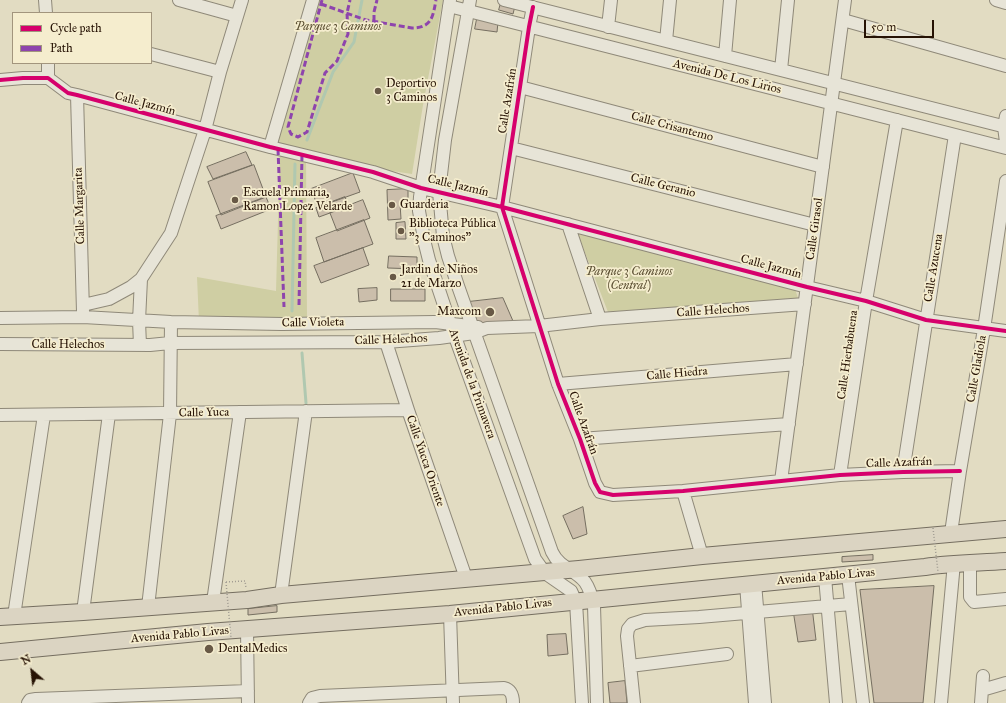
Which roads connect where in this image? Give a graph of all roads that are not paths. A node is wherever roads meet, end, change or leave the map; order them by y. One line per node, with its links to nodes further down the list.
1 (45, 0): 17 (street)
2 (179, 0): 18 (street)
3 (242, 0): 18 (street, Calle Violeta)
4 (313, 0): 40 (street)
5 (504, 0): 16 (street, Avenida De Los Lirios)
6 (611, 0): 21 (street)
7 (670, 0): 22 (street)
8 (730, 0): 24 (street)
9 (788, 0): 27 (street)
10 (845, 0): 19 (street, Calle Girasol)
11 (996, 0): 13 (street)
12 (449, 3): 14 (street, Avenida De Los Lirios); 45 (street, Avenida de la Primavera)
13 (1006, 3)
14 (469, 6): 20 (street, Avenida De Los Lirios); 46 (street, Avenida de la Primavera)
15 (548, 6): 16 (street, Avenida De Los Lirios); 21 (street, Avenida De Los Lirios)
16 (533, 7): 20 (street, Calle Azafrán)
17 (46, 12)
18 (237, 16): 28 (street, Calle Violeta)
19 (842, 20): 26 (street); 31 (street, Calle Girasol)
20 (529, 27): 32 (street, Calle Azafrán); 34 (street, Avenida De Los Lirios)
21 (608, 27): 22 (street, Avenida De Los Lirios)
22 (666, 41): 24 (street, Avenida De Los Lirios)
23 (152, 54): 28 (street)
24 (725, 56): 27 (street, Avenida De Los Lirios)
25 (48, 64): 29 (street)
26 (1006, 66)
27 (781, 70): 31 (street, Avenida De Los Lirios)
28 (220, 72): 37 (street, Calle Violeta)
29 (48, 78): 30 (street); 33 (street, Calle Jazmín)
30 (0, 80)
31 (834, 84): 34 (street, Calle Girasol); 36 (street, Avenida De Los Lirios)
32 (520, 87): 41 (street, Calle Azafrán); 43 (street, Calle Crisantemo)
33 (77, 96): 37 (street, Calle Jazmín); 54 (street, Calle Margarita)
34 (831, 104): 35 (street, Avenida De Los Lirios); 43 (street, Calle Girasol)
35 (897, 120): 38 (street, Avenida De Los Lirios); 52 (street, Calle Hierbabuena)
36 (1005, 124): 39 (street)
37 (205, 130): 40 (street, Calle Jazmín); 50 (street, Calle Violeta)
38 (955, 135): 42 (street, Avenida De Los Lirios); 58 (street, Calle Azucena)
39 (1006, 142)
40 (270, 147): 45 (street, Calle Jazmín)
41 (511, 148): 47 (street, Calle Azafrán); 49 (street, Calle Geranio)
42 (1006, 148)
43 (823, 167): 49 (street, Calle Girasol)
44 (1006, 181): 63 (street, Calle Gladiola)
45 (421, 188): 46 (street, Calle Jazmín); 60 (street, Avenida de la Primavera)
46 (440, 192): 47 (street, Calle Jazmín); 62 (street, Avenida de la Primavera)
47 (502, 207): 48 (street, Calle Jazmín); 61 (street, Calle Azafrán)
48 (568, 224): 51 (street, Calle Jazmín); 56 (street)
49 (815, 225): 51 (street, Calle Girasol)
50 (142, 278): 54 (street, Calle Violeta); 57 (street, Calle Violeta)
51 (807, 287): 52 (street, Calle Jazmín); 53 (street, Calle Girasol)
52 (866, 301): 58 (street, Calle Jazmín); 83 (street, Calle Hierbabuena)
53 (805, 304): 56 (street, Calle Helechos); 70 (street, Calle Girasol)
54 (83, 311): 55 (street, Calle Violeta); 57 (street, Calle Violeta)
55 (0, 318)
56 (600, 319): 61 (street, Calle Helechos)
57 (139, 320): 59 (street, Calle Violeta); 69 (street, Calle Violeta)
58 (926, 320): 63 (street, Calle Jazmín); 82 (street, Calle Azucena)
59 (171, 322): 60 (street, Calle Violeta); 66 (street)
60 (450, 323): 62 (street, Calle Violeta); 65 (street, Avenida de la Primavera)
61 (539, 326): 62 (street, Calle Helechos); 71 (street, Calle Azafrán)
62 (473, 329): 65 (street, Calle Helechos); 91 (street, Avenida de la Primavera)
63 (984, 329): 64 (street, Calle Jazmín); 81 (street, Calle Gladiola)
64 (1006, 331)
65 (455, 336): 67 (street, Calle Helechos); 92 (street, Avenida de la Primavera)
66 (170, 342): 67 (street, Calle Helechos); 69 (street, Calle Helechos); 76 (street)
67 (386, 342): 72 (street, Calle Yucca Oriente)
68 (0, 344): 69 (street, Calle Helechos)
69 (140, 345)
70 (797, 364): 71 (street, Calle Hiedra); 79 (street, Calle Girasol)
71 (558, 384): 80 (street, Calle Azafrán)
72 (408, 410): 73 (street, Calle Yuca); 95 (street, Calle Yucca Oriente)
73 (306, 411): 74 (street, Calle Yuca); 97 (street)
74 (240, 412): 76 (street, Calle Yuca); 100 (street)
75 (109, 414): 76 (street, Calle Yuca); 78 (street, Calle Yuca); 106 (street)
76 (170, 414): 104 (street)
77 (0, 415): 78 (street, Calle Yuca)
78 (44, 415): 108 (street)
79 (789, 424): 80 (street); 84 (street, Calle Girasol)
80 (580, 440): 85 (street, Calle Azafrán)
81 (960, 471): 82 (street, Calle Azafrán); 87 (street, Calle Gladiola)
82 (903, 472): 83 (street, Calle Azafrán)
83 (840, 476): 84 (street, Calle Azafrán)
84 (781, 482): 85 (street, Calle Azafrán)
85 (683, 491): 88 (street)
86 (1006, 529): 87 (main road)
87 (952, 533): 88 (main road)
88 (702, 556): 91 (main road)
89 (1006, 561): 90 (main road, Avenida Pablo Livas)
90 (962, 563): 93 (main road, Avenida Pablo Livas); 98 (street); 130 (street)
91 (567, 569): 92 (main road); 99 (street, Avenida de la Primavera)
92 (545, 573): 95 (main road); 101 (street)
93 (848, 575): 94 (main road, Avenida Pablo Livas); 102 (street)
94 (825, 577): 96 (main road, Avenida Pablo Livas); 103 (street)
95 (466, 578): 97 (main road)
96 (751, 584): 99 (main road, Avenida Pablo Livas); 105 (street)
97 (281, 595): 100 (main road)
98 (1006, 599)
99 (593, 600): 101 (main road, Avenida Pablo Livas); 124 (street)
100 (213, 602): 104 (main road)
101 (576, 602): 107 (main road, Avenida Pablo Livas); 123 (street)
102 (851, 604): 103 (street); 129 (street)
103 (827, 605): 105 (street); 128 (street)
104 (148, 607): 106 (main road)
105 (753, 611): 110 (street); 113 (street)
106 (83, 612): 108 (main road)
107 (450, 614): 109 (main road, Avenida Pablo Livas); 116 (street)
108 (7, 616)
109 (247, 629): 111 (main road, Avenida Pablo Livas); 118 (street)
110 (755, 639): 126 (street); 127 (street)
111 (0, 652)
112 (727, 654): 113 (street)
113 (630, 666): 125 (street)
114 (983, 676): 117 (street)
115 (1006, 683): 117 (street)
116 (452, 689): 119 (street); 121 (street); 122 (street)
117 (982, 690): 131 (street)
118 (248, 697): 120 (street)
119 (513, 699)
120 (28, 703)
121 (309, 703)
122 (453, 703)
123 (582, 703)
124 (597, 703)
125 (634, 703)
126 (755, 703)
127 (765, 703)
128 (836, 703)
129 (863, 703)
130 (941, 703)
131 (981, 703)

